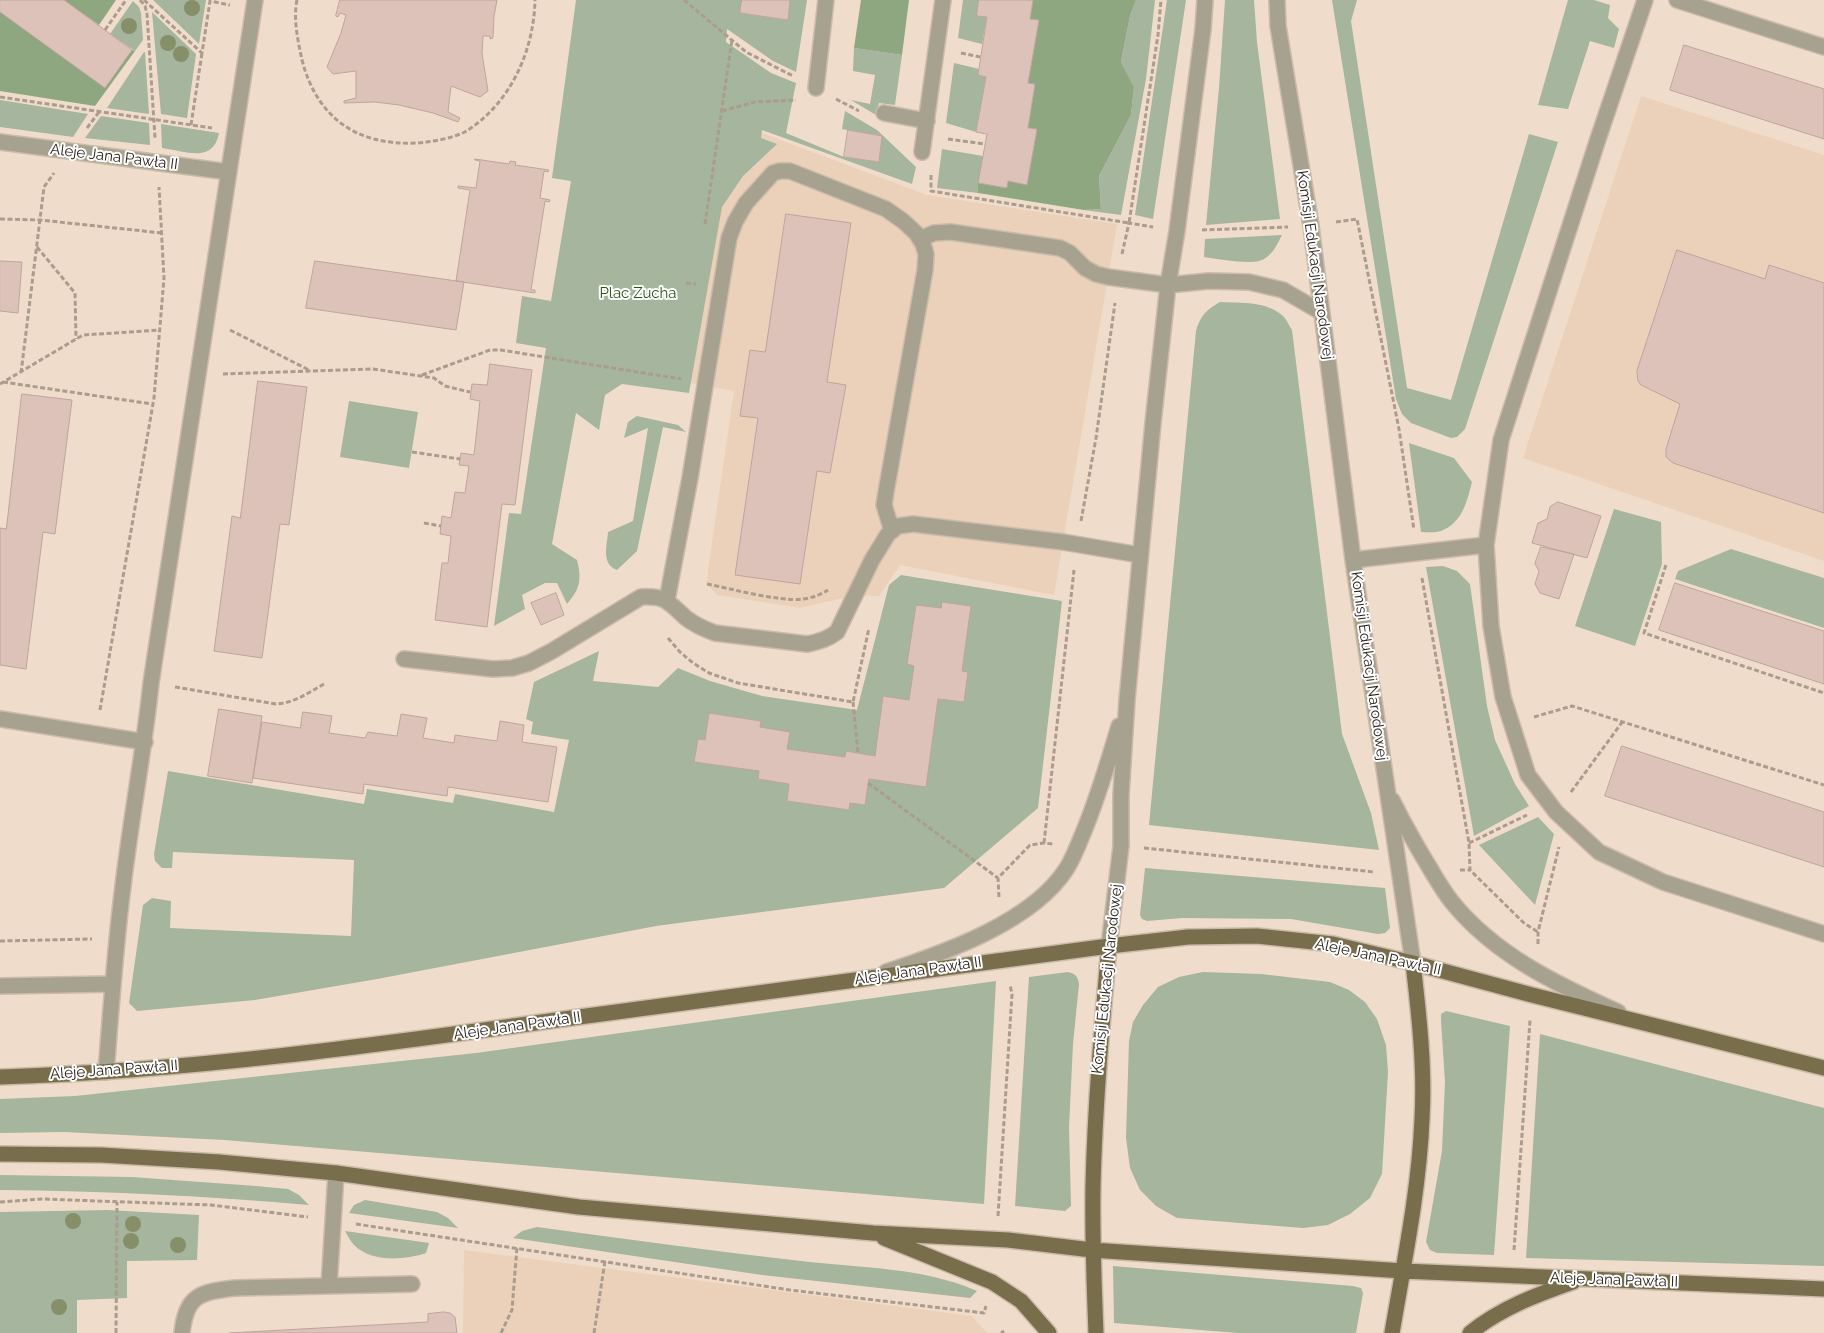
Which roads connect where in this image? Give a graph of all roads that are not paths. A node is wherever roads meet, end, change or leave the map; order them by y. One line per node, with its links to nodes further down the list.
1 (826, 0): 9 (street)
2 (943, 0): 11 (street)
3 (1205, 0): 16 (street, Komisji Edukacji Narodowej)
4 (1277, 0): 17 (street, Komisji Edukacji Narodowej)
5 (1645, 0): 19 (street)
6 (1677, 0): 8 (street)
7 (254, 5): 14 (street)
8 (1824, 47)
9 (816, 88)
10 (884, 113): 11 (street)
11 (927, 121): 13 (street)
12 (0, 142): 14 (street, Aleje Jana Pawła II)
13 (922, 152)
14 (229, 172): 26 (street)
15 (920, 239): 16 (street); 18 (street); 22 (street)
16 (1168, 285): 17 (street); 20 (street, Komisji Edukacji Narodowej)
17 (1321, 312): 21 (street, Komisji Edukacji Narodowej)
18 (892, 531): 20 (street); 22 (street)
19 (1486, 545): 21 (street); 28 (street)
20 (1140, 555): 24 (street, Komisji Edukacji Narodowej)
21 (1353, 560): 27 (street, Komisji Edukacji Narodowej)
22 (667, 600): 23 (street)
23 (404, 659)
24 (1127, 700): 29 (street, Komisji Edukacji Narodowej); 31 (street)
25 (0, 719): 26 (street)
26 (145, 742): 32 (street)
27 (1386, 790): 30 (street, Komisji Edukacji Narodowej); 34 (street)
28 (1824, 934)
29 (1109, 946): 30 (main road, Aleje Jana Pawła II); 31 (main road, Aleje Jana Pawła II); 41 (main road, Komisji Edukacji Narodowej)
30 (1414, 963): 34 (main road, Aleje Jana Pawła II); 42 (main road, Komisji Edukacji Narodowej)
31 (869, 978): 36 (main road, Aleje Jana Pawła II)
32 (112, 984): 33 (street); 36 (street)
33 (0, 986)
34 (1639, 1023): 35 (main road, Aleje Jana Pawła II)
35 (1824, 1068)
36 (106, 1072): 37 (main road, Aleje Jana Pawła II)
37 (0, 1077)
38 (0, 1154): 39 (main road, Aleje Jana Pawła II)
39 (336, 1172): 40 (main road, Aleje Jana Pawła II); 45 (street)
40 (873, 1233): 41 (main road, Aleje Jana Pawła II); 48 (main road)
41 (1092, 1250): 42 (main road, Aleje Jana Pawła II); 49 (main road, Komisji Edukacji Narodowej)
42 (1403, 1271): 43 (main road, Aleje Jana Pawła II); 50 (main road, Komisji Edukacji Narodowej)
43 (1582, 1279): 46 (main road, Aleje Jana Pawła II); 51 (main road)
44 (412, 1284): 45 (street)
45 (328, 1286): 47 (street)
46 (1824, 1289)
47 (182, 1333)
48 (1049, 1333)
49 (1096, 1333)
50 (1392, 1333)
51 (1470, 1333)

